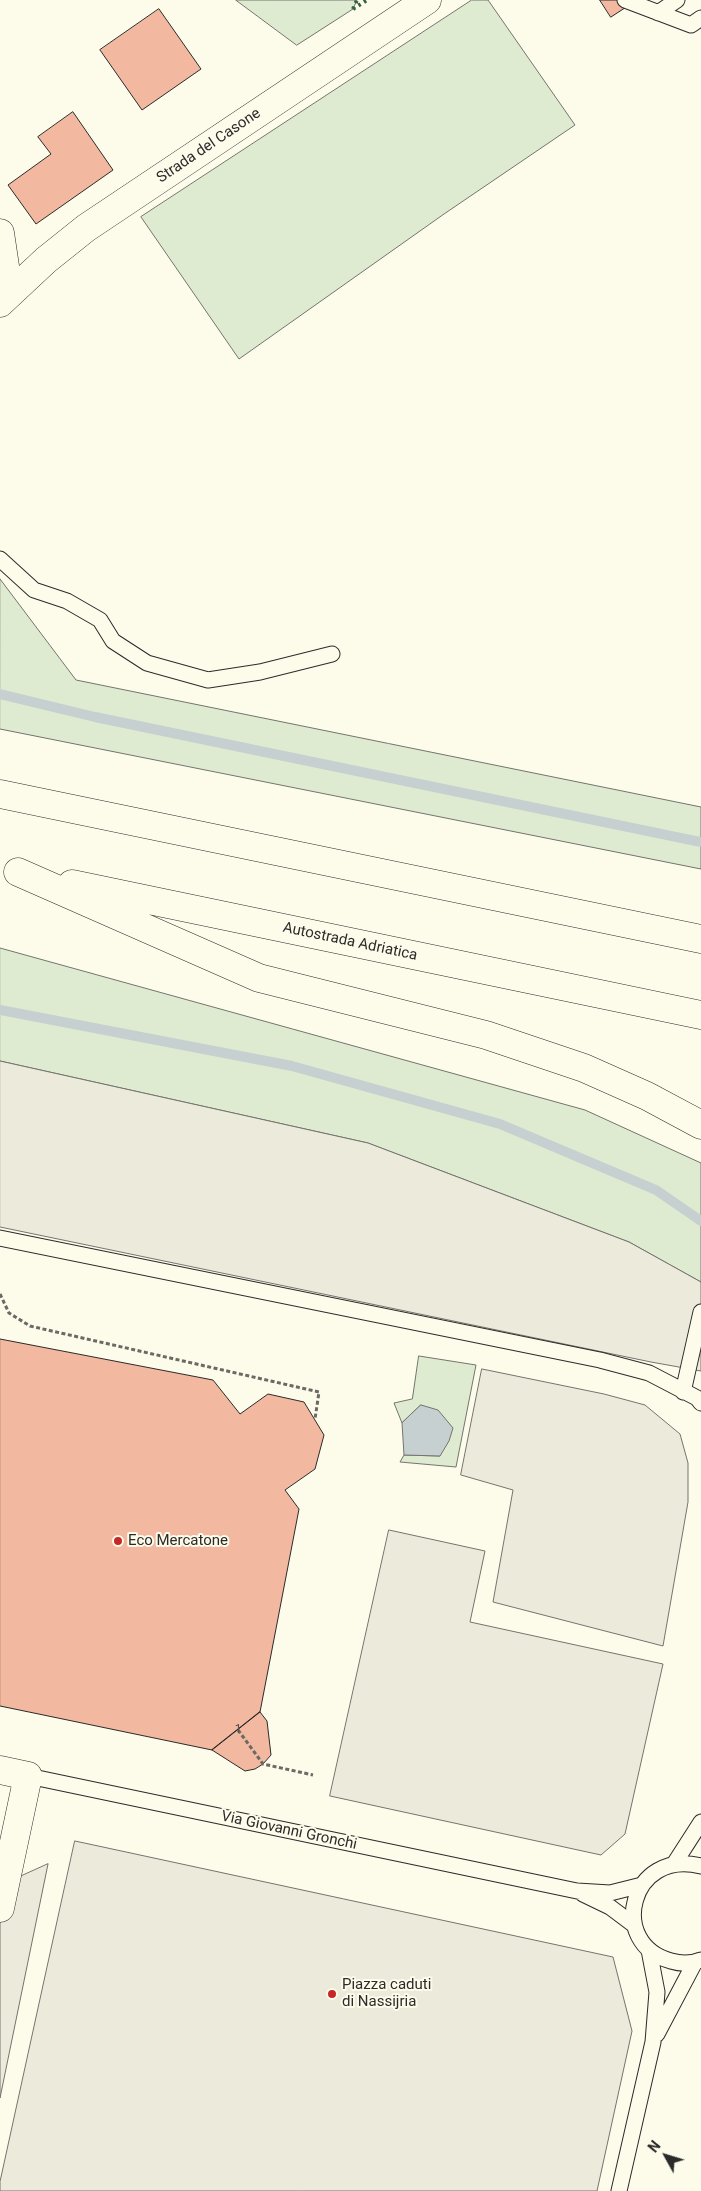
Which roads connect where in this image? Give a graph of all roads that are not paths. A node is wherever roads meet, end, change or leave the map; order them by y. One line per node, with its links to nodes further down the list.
1 (428, 0): 7 (main road, Strada del Casone)
2 (625, 0): 4 (lane)
3 (677, 0): 4 (lane)
4 (658, 12): 5 (lane)
5 (701, 18)
6 (0, 233): 7 (main road)
7 (5, 298)
8 (0, 559): 9 (lane)
9 (332, 654)
10 (0, 794): 12 (main road)
11 (9, 871): 13 (main road, Autostrada Adriatica); 14 (main road)
12 (701, 939)
13 (701, 1015)
14 (701, 1125)
15 (0, 1238): 17 (lane)
16 (701, 1312): 17 (lane)
17 (683, 1392): 18 (lane)
18 (701, 1403)
19 (0, 1770): 20 (main road, Via Giovanni Gronchi)
20 (28, 1776): 25 (lane, Via Giovanni Gronchi); 26 (main road)
21 (701, 1822): 22 (lane)
22 (674, 1864): 23 (lane); 24 (lane)
23 (701, 1866)
24 (642, 1885): 25 (lane, Via Giovanni Gronchi); 27 (lane)
25 (577, 1891): 27 (lane, Via Giovanni Gronchi)
26 (0, 1908)
27 (634, 1925): 28 (lane)
28 (649, 1950): 29 (lane); 30 (lane)
29 (698, 1961): 30 (lane)
30 (653, 2042): 31 (lane)
31 (618, 2191)

